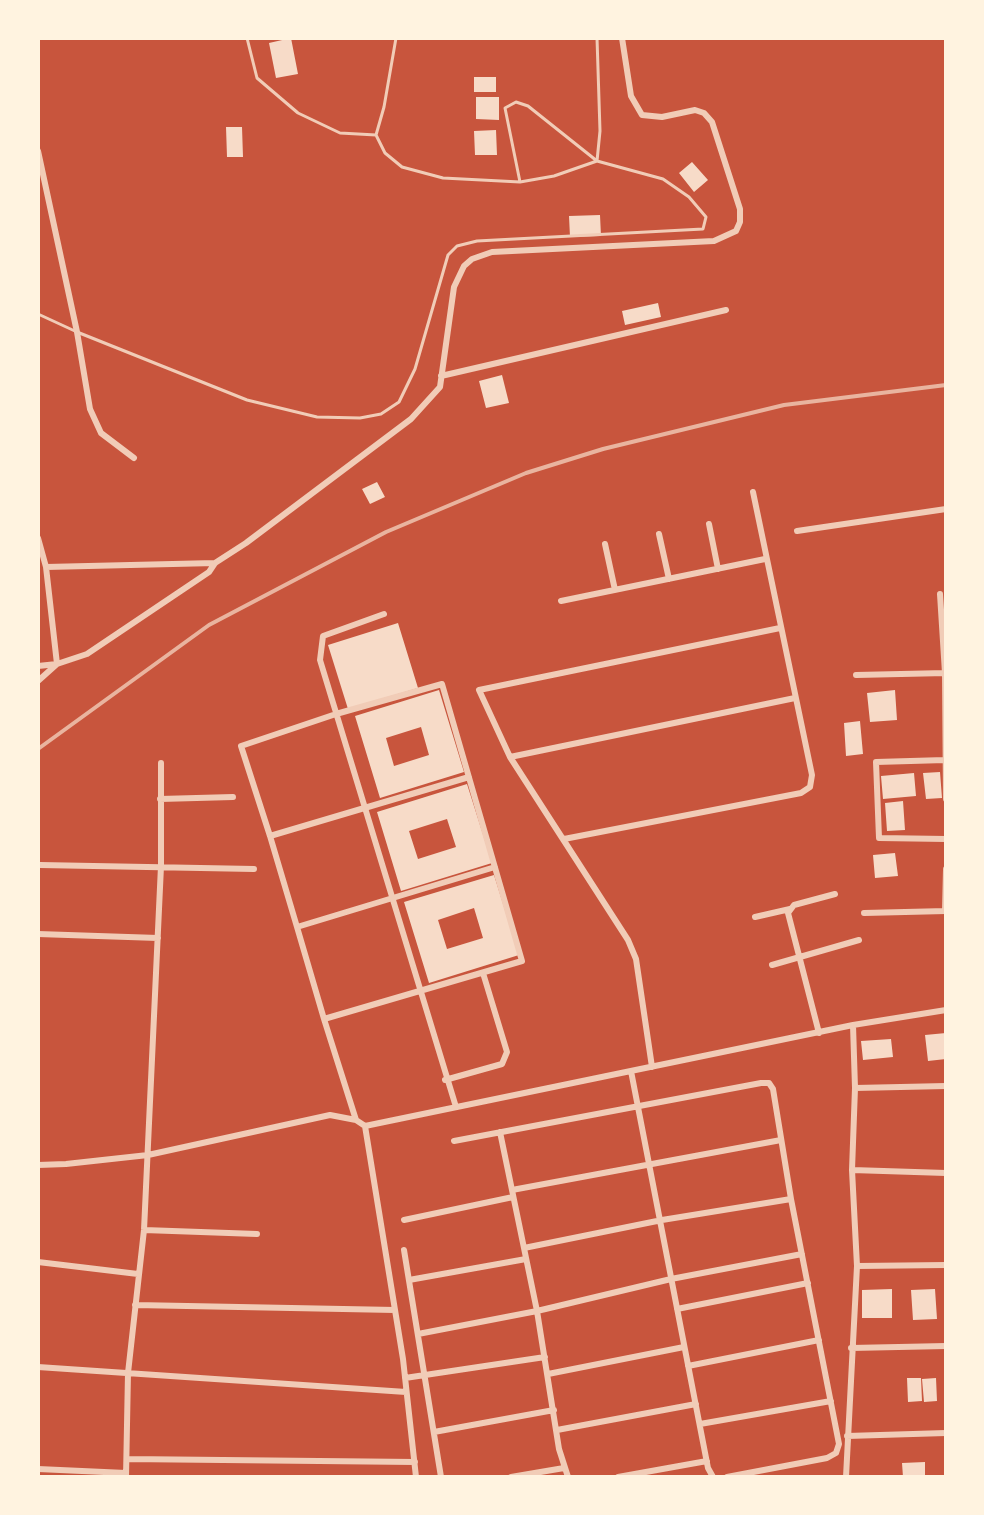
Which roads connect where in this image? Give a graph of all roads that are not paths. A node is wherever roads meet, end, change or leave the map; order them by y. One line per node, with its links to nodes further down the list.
1 (247, 38): 5 (lane)
2 (396, 38): 5 (lane)
3 (597, 38): 7 (lane)
4 (622, 38): 12 (street)
5 (376, 135): 8 (lane)
6 (38, 151): 11 (street)
7 (597, 161): 8 (lane); 8 (lane); 11 (lane)
8 (520, 182)
9 (726, 310): 12 (street)
10 (38, 314): 11 (lane)
11 (77, 332): 13 (street)
12 (441, 376): 22 (street)
13 (134, 458)
14 (753, 492): 21 (street)
15 (946, 509): 17 (street)
16 (709, 524): 24 (street)
17 (797, 531)
18 (659, 534): 25 (street)
19 (38, 538): 23 (street)
20 (605, 544): 26 (street)
21 (765, 559): 24 (street); 30 (street)
22 (215, 563): 23 (street); 31 (street)
23 (46, 567): 31 (street)
24 (718, 569): 25 (street)
25 (669, 579): 26 (street)
26 (615, 590): 28 (street)
27 (940, 594): 33 (street)
28 (561, 601)
29 (384, 614): 37 (street)
30 (780, 628): 36 (street); 38 (street)
31 (57, 664): 32 (street); 35 (street)
32 (38, 666)
33 (945, 673): 34 (street); 39 (street)
34 (856, 675)
35 (38, 681)
36 (795, 698): 38 (street); 47 (street)
37 (336, 714): 41 (street); 45 (street); 46 (street)
38 (510, 757): 47 (street)
39 (945, 760): 44 (street); 48 (street)
40 (161, 763): 43 (street)
41 (469, 777): 45 (street); 51 (street)
42 (233, 797): 43 (street)
43 (160, 799): 50 (street)
44 (946, 799)
45 (366, 807): 46 (street); 55 (street)
46 (270, 836): 60 (street)
47 (564, 839): 72 (street)
48 (946, 839)
49 (40, 865): 50 (street)
50 (161, 866): 52 (street); 62 (street)
51 (495, 867): 55 (street); 66 (street)
52 (254, 869)
53 (946, 869): 57 (street)
54 (835, 894): 56 (street)
55 (392, 897): 60 (street); 67 (street)
56 (790, 909): 59 (street); 64 (street)
57 (946, 911): 58 (street)
58 (864, 913)
59 (755, 917)
60 (297, 927): 69 (street)
61 (38, 934): 62 (street)
62 (158, 938): 84 (street)
63 (859, 940): 64 (street)
64 (799, 956): 65 (street); 71 (street)
65 (772, 965)
66 (483, 973): 67 (street); 74 (street)
67 (421, 991): 69 (street); 74 (street)
68 (946, 1010): 70 (street)
69 (324, 1019): 79 (street)
70 (853, 1025): 71 (street); 76 (street)
71 (819, 1033): 72 (street)
72 (652, 1067): 73 (street)
73 (631, 1071): 77 (street); 78 (street)
74 (445, 1080): 78 (street)
75 (946, 1086): 76 (street)
76 (855, 1088): 87 (street)
77 (638, 1105): 81 (street); 82 (street); 85 (street)
78 (456, 1107): 80 (street)
79 (356, 1120): 80 (street); 84 (street)
80 (365, 1126): 108 (street)
81 (500, 1132): 83 (street); 89 (street)
82 (781, 1140): 85 (street); 90 (street)
83 (454, 1141)
84 (148, 1155): 86 (street); 93 (street)
85 (650, 1163): 89 (street); 92 (street)
86 (38, 1165)
87 (852, 1170): 88 (street); 101 (street)
88 (946, 1173)
89 (513, 1193): 91 (street); 95 (street)
90 (791, 1199): 92 (street); 97 (street)
91 (404, 1220)
92 (662, 1220): 95 (street); 103 (street)
93 (144, 1230): 94 (street); 102 (street)
94 (257, 1234)
95 (524, 1248): 98 (street)
96 (404, 1250): 104 (street)
97 (802, 1254): 103 (street); 105 (street)
98 (526, 1259): 104 (street); 109 (street)
99 (38, 1262): 102 (street)
100 (946, 1265): 101 (street)
101 (857, 1266): 114 (street)
102 (138, 1274): 106 (street)
103 (671, 1279): 107 (street); 109 (street)
104 (409, 1280): 110 (street)
105 (808, 1283): 107 (street); 111 (street)
106 (135, 1305): 108 (street); 118 (street)
107 (677, 1309): 113 (street)
108 (395, 1310): 121 (street)
109 (537, 1311): 110 (street); 115 (street)
110 (418, 1334): 120 (street)
111 (819, 1340): 116 (street); 123 (street)
112 (946, 1346): 114 (street)
113 (684, 1347): 116 (street); 119 (street)
114 (851, 1348): 130 (street)
115 (545, 1357): 119 (street); 120 (street)
116 (688, 1366): 124 (street)
117 (38, 1367): 118 (street)
118 (128, 1373): 122 (street); 131 (street)
119 (548, 1374): 125 (street)
120 (425, 1375): 121 (street); 128 (street)
121 (405, 1378): 122 (street)
122 (406, 1392): 133 (street)
123 (831, 1401): 126 (street); 143 (street)
124 (696, 1404): 126 (street); 127 (street)
125 (554, 1410): 127 (street); 128 (street)
126 (700, 1424): 132 (street)
127 (557, 1430): 134 (street)
128 (434, 1432): 138 (street)
129 (946, 1433): 130 (street)
130 (847, 1436): 144 (street)
131 (127, 1459): 133 (street); 136 (street)
132 (707, 1461): 141 (street); 142 (street)
133 (415, 1462): 137 (street)
134 (564, 1468): 139 (street); 140 (street)
135 (38, 1469): 136 (street)
136 (126, 1475)
137 (416, 1477)
138 (441, 1477)
139 (511, 1477)
140 (568, 1477)
141 (618, 1477)
142 (713, 1477)
143 (727, 1477)
144 (846, 1477)

